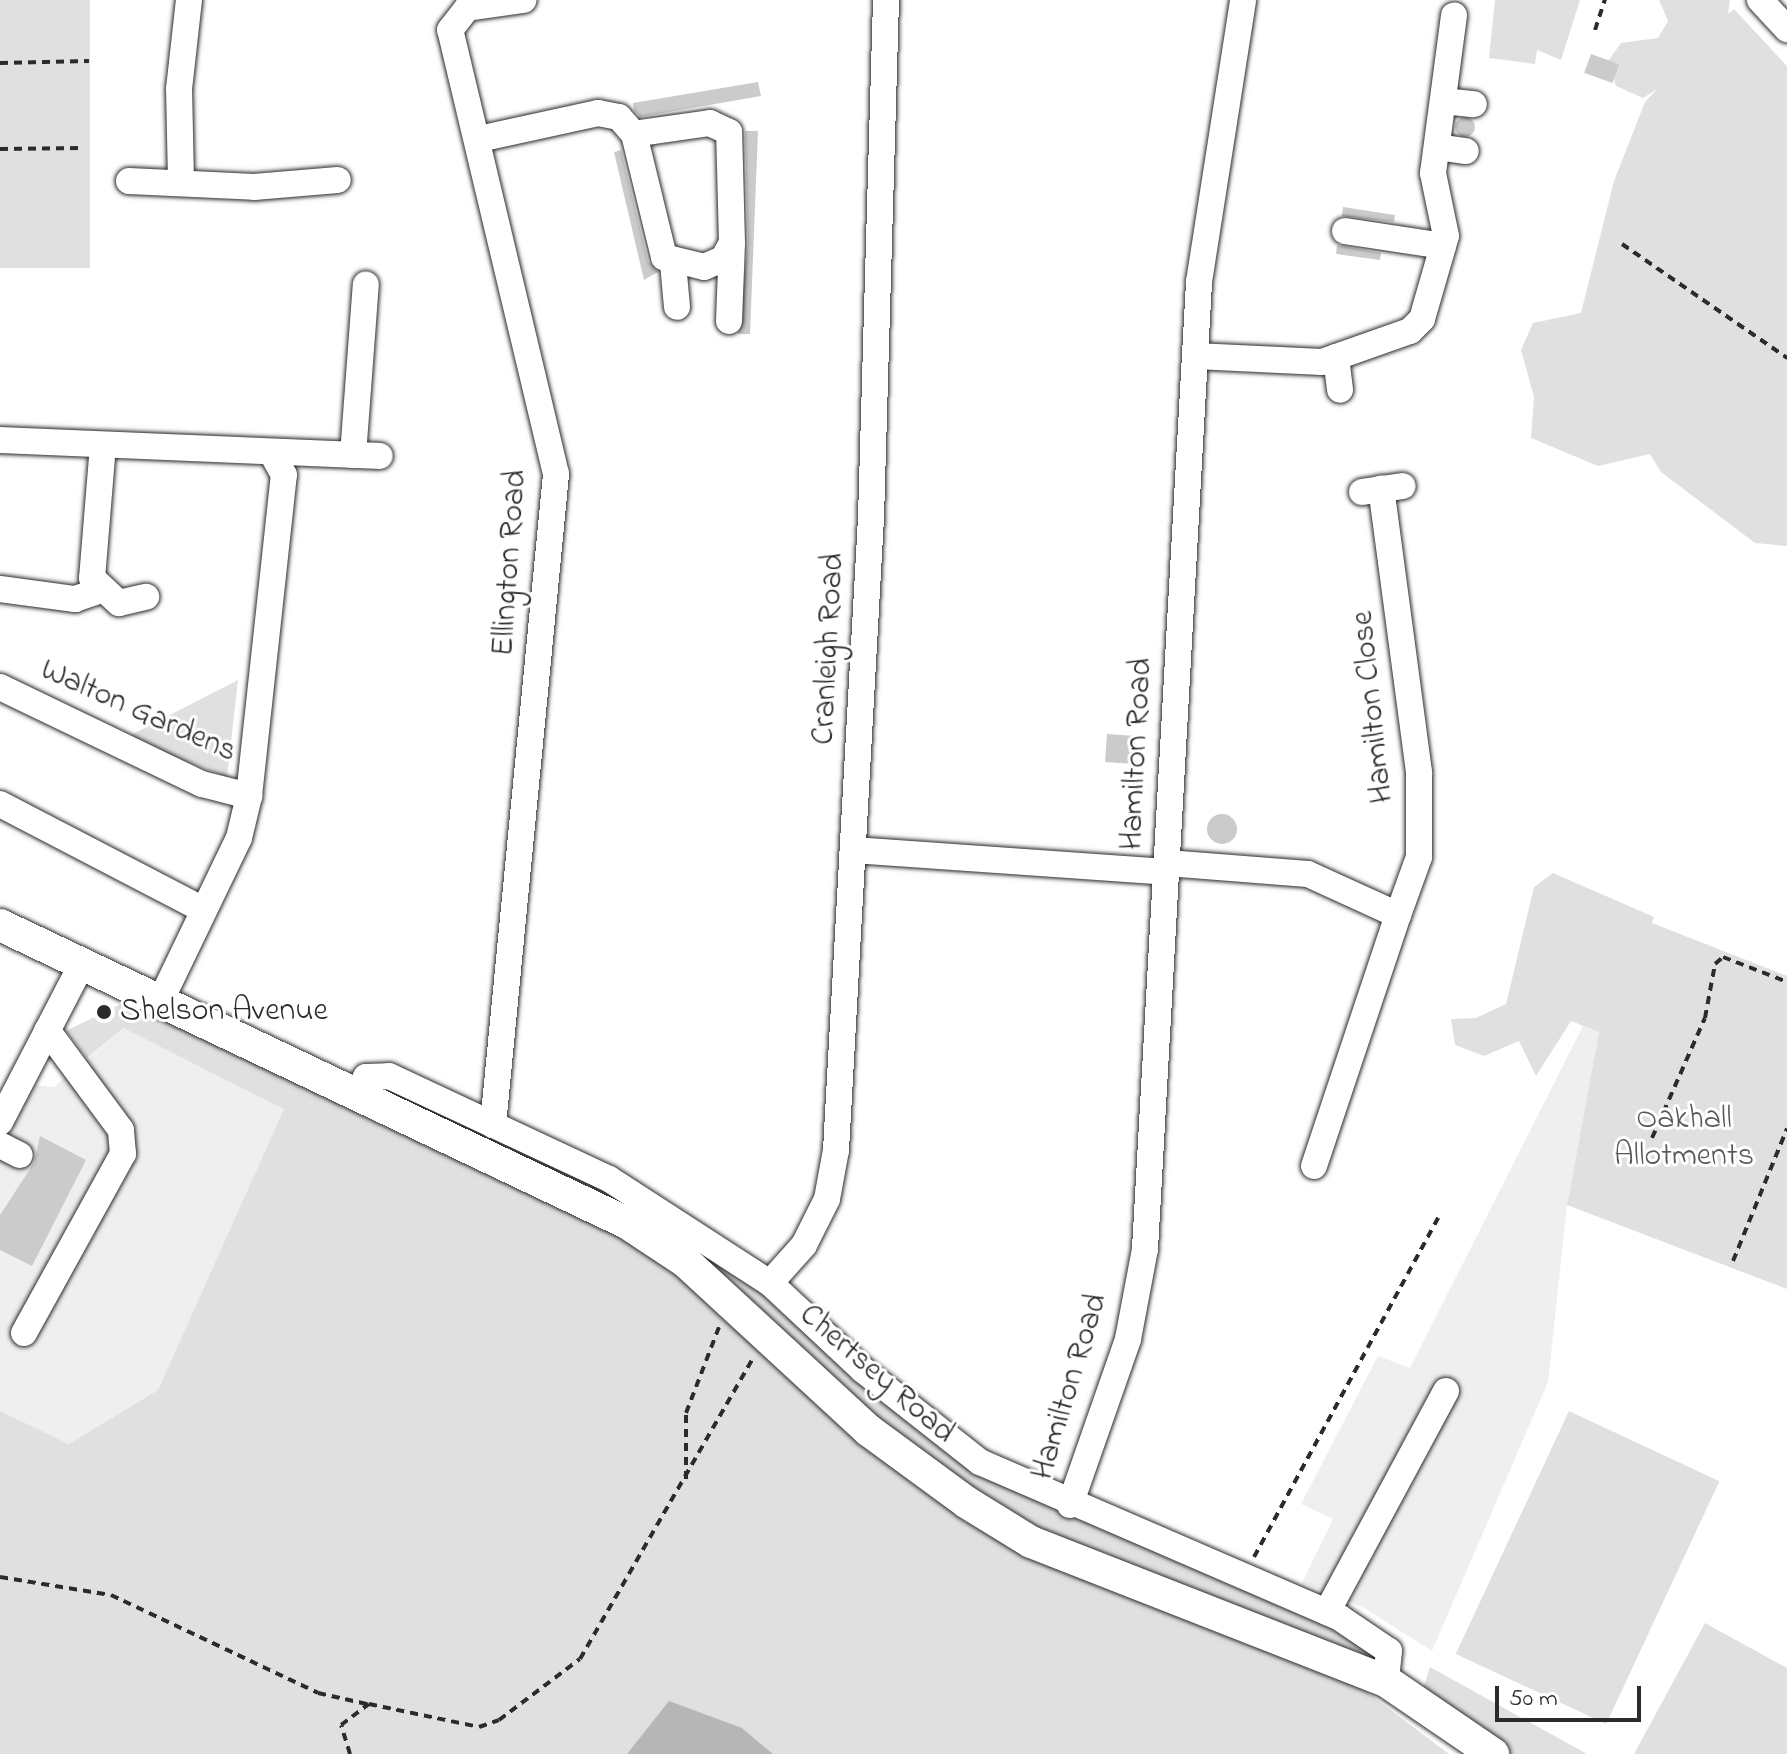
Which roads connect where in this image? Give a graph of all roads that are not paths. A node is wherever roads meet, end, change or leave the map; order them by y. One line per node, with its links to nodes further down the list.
1 (189, 0): 16 (street)
2 (523, 0): 11 (street, Ellington Road)
3 (886, 0): 39 (street, Cranleigh Road)
4 (1243, 0): 24 (street, Hamilton Road)
5 (1760, 0): 7 (street)
6 (1454, 15): 8 (street)
7 (1787, 29)
8 (1443, 101): 9 (street); 12 (street)
9 (1474, 104)
10 (634, 134): 11 (street); 18 (street); 20 (street)
11 (479, 139): 49 (street, Ellington Road)
12 (1437, 147): 13 (street); 19 (street)
13 (1466, 151)
14 (338, 180): 16 (street)
15 (129, 181): 16 (street)
16 (181, 182)
17 (1345, 231): 19 (street)
18 (732, 243): 20 (street); 23 (street)
19 (1443, 246): 25 (street)
20 (673, 263): 22 (street)
21 (366, 284): 30 (street)
22 (677, 307)
23 (729, 321)
24 (1195, 356): 25 (street); 40 (street, Hamilton Road)
25 (1336, 357): 26 (street)
26 (1340, 390)
27 (0, 440): 28 (street)
28 (103, 445): 29 (street); 34 (street)
29 (273, 455): 30 (street); 37 (street)
30 (353, 455): 31 (street)
31 (380, 456)
32 (1382, 489): 42 (street, Hamilton Close)
33 (0, 589): 34 (street)
34 (98, 591): 35 (street)
35 (146, 597)
36 (0, 687): 37 (street, Walton Gardens)
37 (249, 796): 41 (street)
38 (0, 804): 41 (street)
39 (853, 850): 40 (street); 51 (street, Cranleigh Road)
40 (1166, 867): 42 (street); 54 (street, Hamilton Road)
41 (202, 909): 45 (street)
42 (1398, 915): 50 (street, Hamilton Close)
43 (0, 925): 44 (main road, Chertsey Road)
44 (81, 966): 45 (main road, Chertsey Road); 46 (street)
45 (160, 1002): 47 (main road, Chertsey Road)
46 (47, 1030): 48 (street); 52 (street)
47 (357, 1096): 49 (street, Chertsey Road); 56 (main road, Chertsey Road)
48 (0, 1122)
49 (493, 1125): 51 (street, Chertsey Road)
50 (1312, 1166)
51 (770, 1283): 54 (street, Chertsey Road)
52 (24, 1333)
53 (1446, 1391): 55 (street)
54 (1070, 1505): 55 (street, Chertsey Road)
55 (1327, 1612): 56 (street, Chertsey Road)
56 (1386, 1681): 57 (main road, Chertsey Road)
57 (1493, 1754)

